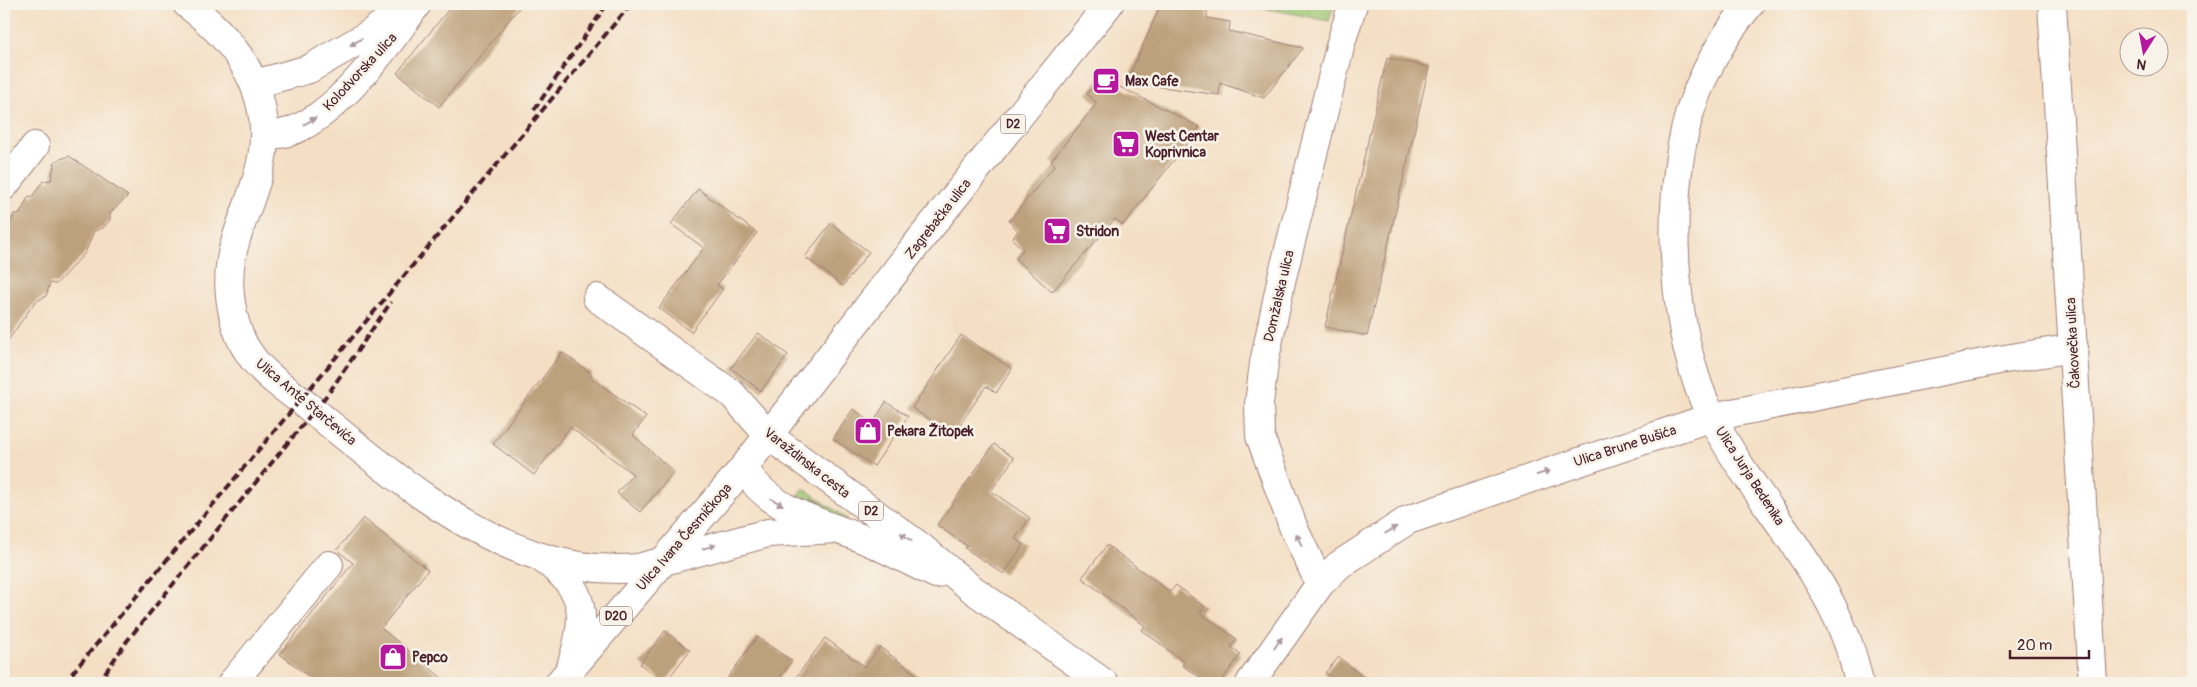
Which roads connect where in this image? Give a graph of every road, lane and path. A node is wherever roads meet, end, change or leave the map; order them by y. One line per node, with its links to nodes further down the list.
1 (188, 4): 8 (street, Ulica Ante Starčevića)
2 (410, 4): 8 (street, Kolodvorska ulica, one-way to 8)
3 (417, 4): 9 (street, Kolodvorska ulica, one-way to 3)
4 (1109, 4): 15 (street, Zagrebačka ulica / D2)
5 (1353, 4): 21 (street, Domžalska ulica, one-way to 5)
6 (1750, 4): 14 (street, Ulica Jurja Bedenika)
7 (2052, 4): 13 (street, Čakovečka ulica)
8 (255, 84): 9 (street, Ulica Ante Starčevića)
9 (264, 136): 18 (street, Ulica Ante Starčevića)
10 (35, 146): 11 (street)
11 (4, 186)
12 (598, 298): 15 (street, Varaždinska cesta)
13 (2074, 348): 14 (street, Ulica Brune Bušića); 28 (street, Čakovečka ulica)
14 (1712, 417): 21 (street, Ulica Brune Bušića, one-way to 14); 27 (street, Ulica Jurja Bedenika)
15 (769, 436): 16 (street, Ulica Ivana Česmičkoga / D2); 22 (street, Varaždinska cesta / D2, one-way to 15)
16 (744, 467): 17 (street, Varaždinska cesta / D2, one-way to 17); 19 (street, Ulica Ivana Česmičkoga / D20)
17 (836, 529): 19 (street, Ulica Ante Starčevića, one-way to 17); 22 (street, Varaždinska cesta / D2)
18 (538, 556): 19 (street, Ulica Ante Starčevića); 23 (street, Ulica Ante Starčevića)
19 (662, 562): 23 (street, Ulica Ivana Česmičkoga / D20)
20 (329, 565): 24 (street)
21 (1320, 584): 26 (street, Ulica Brune Bušića, one-way to 21)
22 (972, 589): 25 (street, Varaždinska cesta / D2)
23 (564, 677)
24 (232, 683)
25 (1104, 683)
26 (1250, 683)
27 (1859, 683)
28 (2094, 683)

